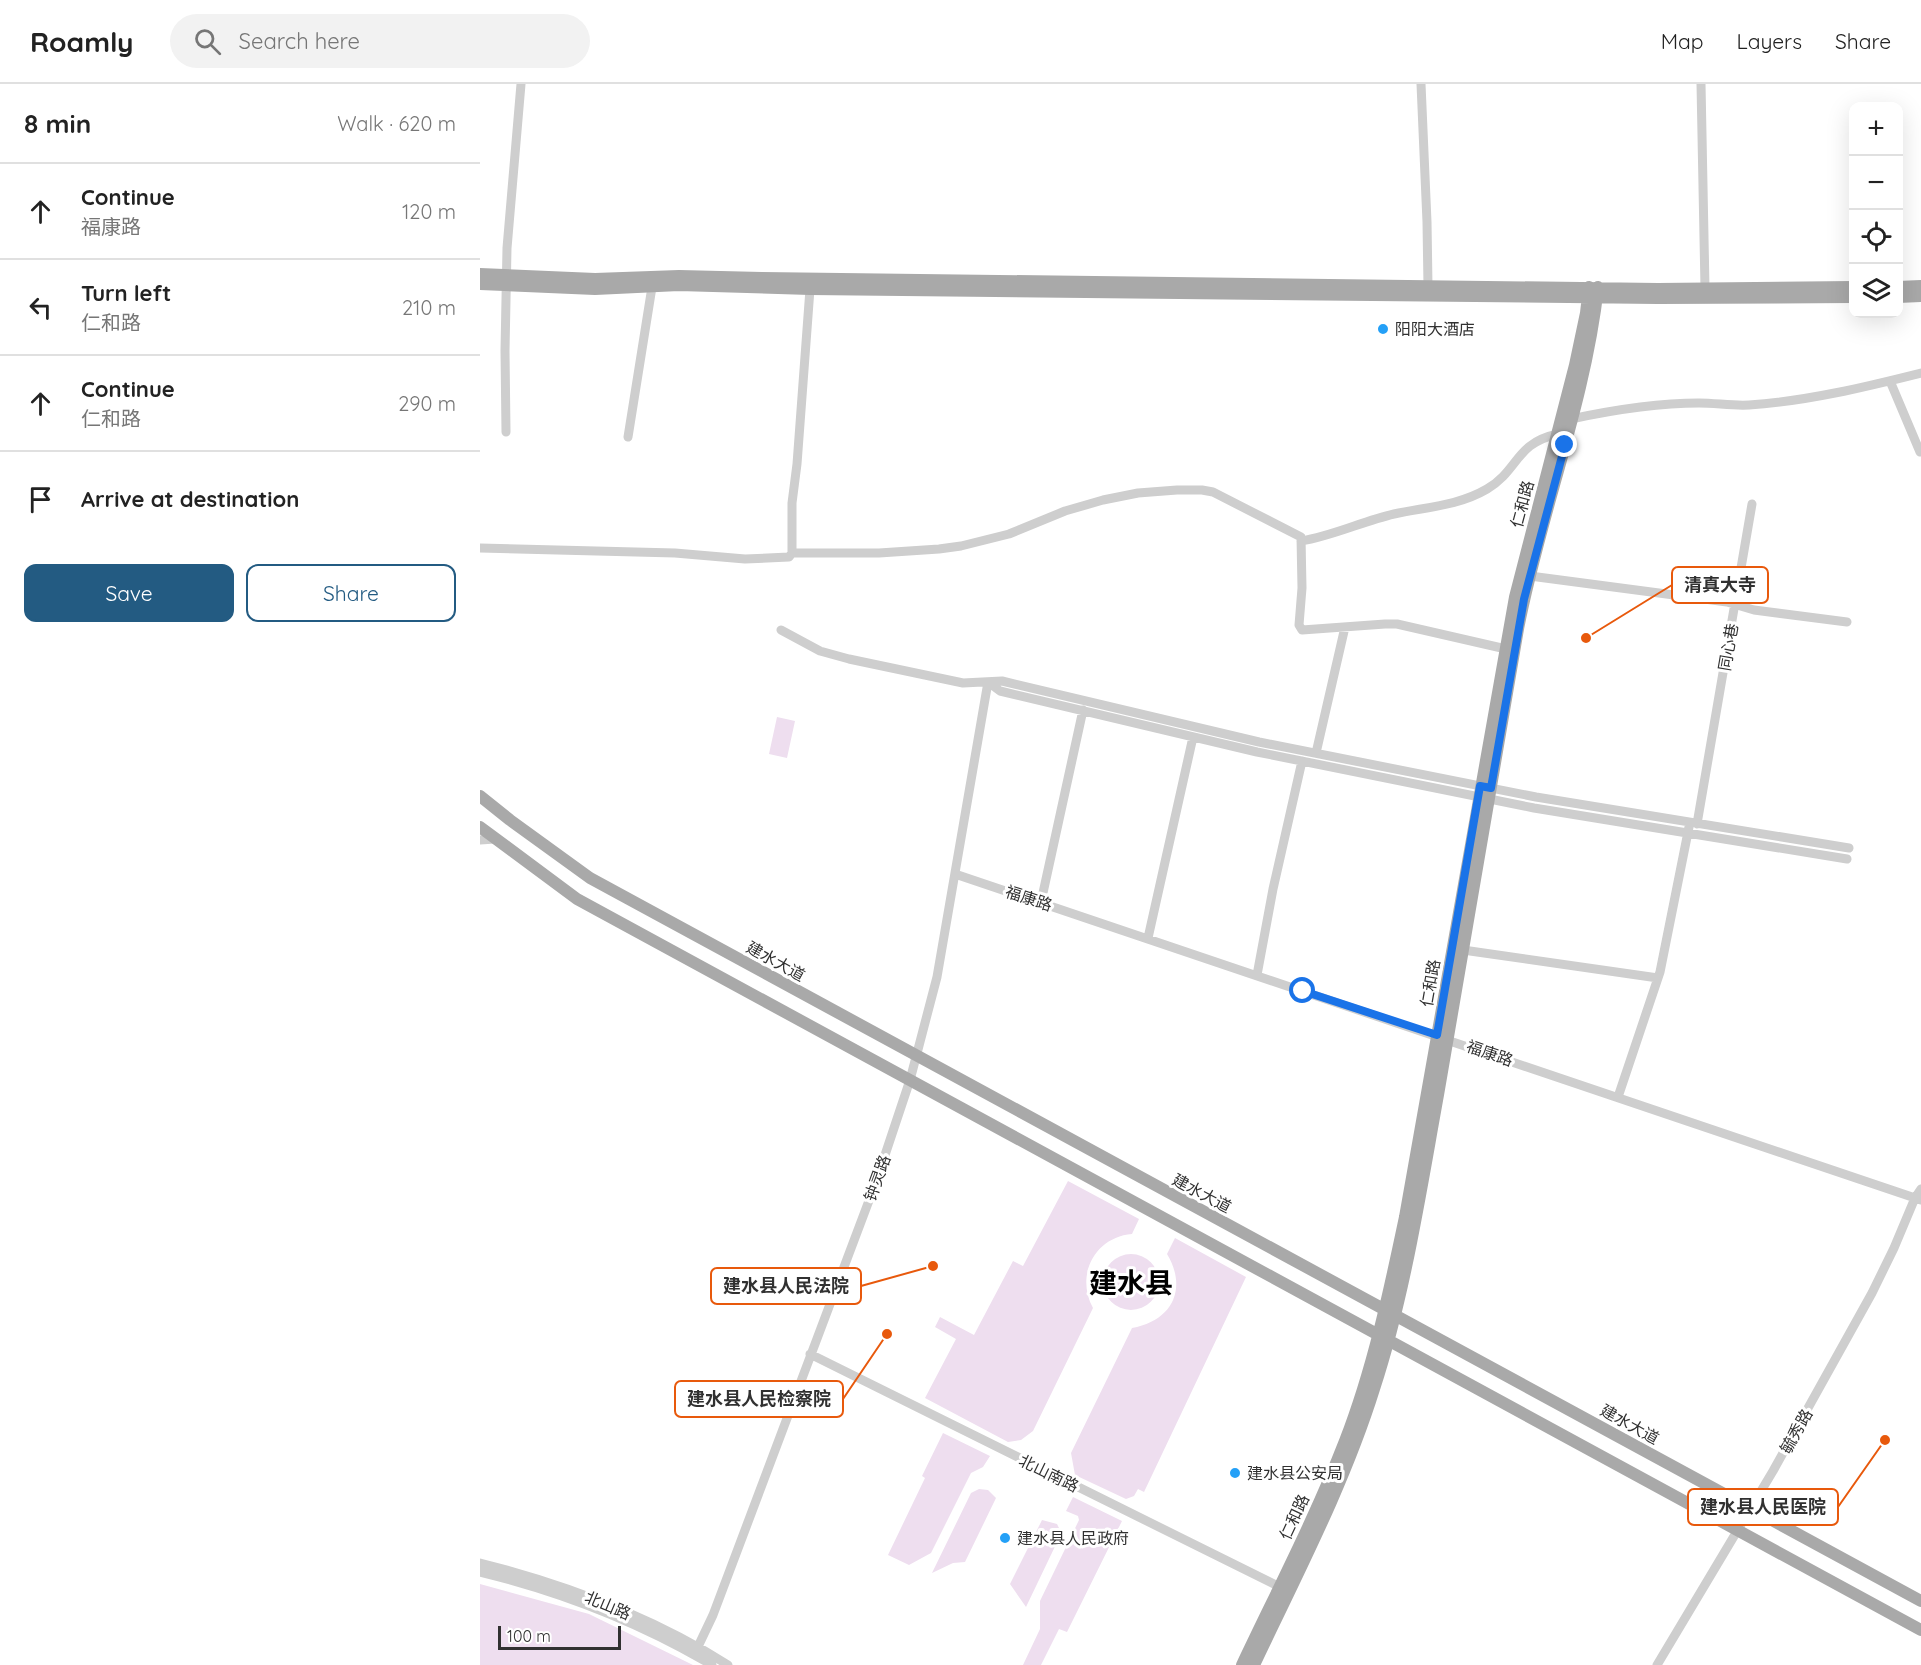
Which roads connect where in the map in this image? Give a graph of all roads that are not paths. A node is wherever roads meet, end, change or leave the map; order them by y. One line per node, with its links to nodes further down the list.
1 (521, 84): 5 (street)
2 (1420, 84): 8 (street)
3 (1701, 84): 15 (street)
4 (480, 274): 5 (main road)
5 (506, 280): 6 (main road); 7 (main road); 10 (main road); 22 (street)
6 (480, 284)
7 (951, 285): 8 (main road); 13 (main road); 14 (main road)
8 (1428, 286): 14 (main road)
9 (1921, 286): 12 (main road)
10 (652, 287): 13 (main road); 24 (street)
11 (1849, 287): 15 (main road)
12 (1903, 287)
13 (810, 289): 29 (street)
14 (1593, 292): 15 (main road); 21 (main road, 仁和路); 23 (main road, 仁和路)
15 (1705, 293): 17 (main road)
16 (1921, 296): 18 (main road)
17 (1849, 297)
18 (1903, 297)
19 (1921, 372): 20 (street)
20 (1890, 381): 21 (street); 25 (street)
21 (1571, 419): 30 (main road, 仁和路)
22 (506, 432)
23 (1558, 434): 27 (street); 35 (main road, 仁和路)
24 (628, 436)
25 (1920, 452)
26 (1752, 504): 31 (street)
27 (1301, 541): 29 (street); 33 (street)
28 (480, 548): 29 (street)
29 (792, 553)
30 (1530, 576): 31 (street, 同心巷); 41 (main road, 仁和路)
31 (1735, 605): 32 (street); 43 (street, 同心巷)
32 (1847, 622)
33 (1345, 627): 35 (street); 39 (street)
34 (781, 630): 36 (street)
35 (1506, 649): 41 (main road, 仁和路)
36 (988, 682): 37 (street); 39 (street); 48 (street, 钟灵路)
37 (1083, 710): 38 (street); 49 (street)
38 (1193, 737): 40 (street); 50 (street)
39 (1316, 753): 41 (street)
40 (1302, 761): 41 (street); 52 (street)
41 (1485, 792): 43 (street); 45 (street); 51 (main road, 仁和路); 54 (main road, 仁和路)
42 (480, 796): 55 (main road, 建水大道)
43 (1693, 823): 45 (street, 同心巷); 45 (street)
44 (480, 827): 46 (main road)
45 (1688, 833): 53 (street, 同心巷)
46 (495, 839): 47 (street); 56 (main road)
47 (480, 840)
48 (955, 874): 49 (street, 福康路); 55 (street, 钟灵路)
49 (1041, 902): 50 (street, 福康路)
50 (1148, 938): 52 (street, 福康路)
51 (1464, 950): 53 (street); 54 (main road, 仁和路)
52 (1257, 975): 54 (street, 福康路)
53 (1658, 978): 57 (street, 同心巷)
54 (1443, 1037): 57 (street, 福康路); 60 (main road, 仁和路)
55 (916, 1057): 56 (street, 钟灵路); 60 (main road, 建水大道)
56 (910, 1080): 61 (main road); 62 (street, 钟灵路)
57 (1618, 1097): 59 (street, 福康路)
58 (1921, 1189): 59 (street, 毓秀路)
59 (1918, 1199): 63 (street, 毓秀路)
60 (1390, 1313): 61 (main road, 仁和路); 63 (main road, 建水大道)
61 (1384, 1337): 64 (main road); 67 (main road, 仁和路)
62 (810, 1354): 67 (street, 北山南路); 70 (street, 钟灵路)
63 (1751, 1508): 64 (street, 毓秀路); 68 (main road, 建水大道)
64 (1738, 1529): 69 (main road); 75 (street, 毓秀路)
65 (480, 1563): 70 (street, 北山路)
66 (480, 1572): 70 (street, 北山路)
67 (1284, 1589): 73 (main road, 仁和路); 74 (main road, 仁和路)
68 (1921, 1601)
69 (1921, 1630)
70 (696, 1651): 71 (street, 北山路); 72 (street, 北山路)
71 (712, 1665)
72 (728, 1665)
73 (1242, 1665)
74 (1254, 1665)
75 (1657, 1665)

